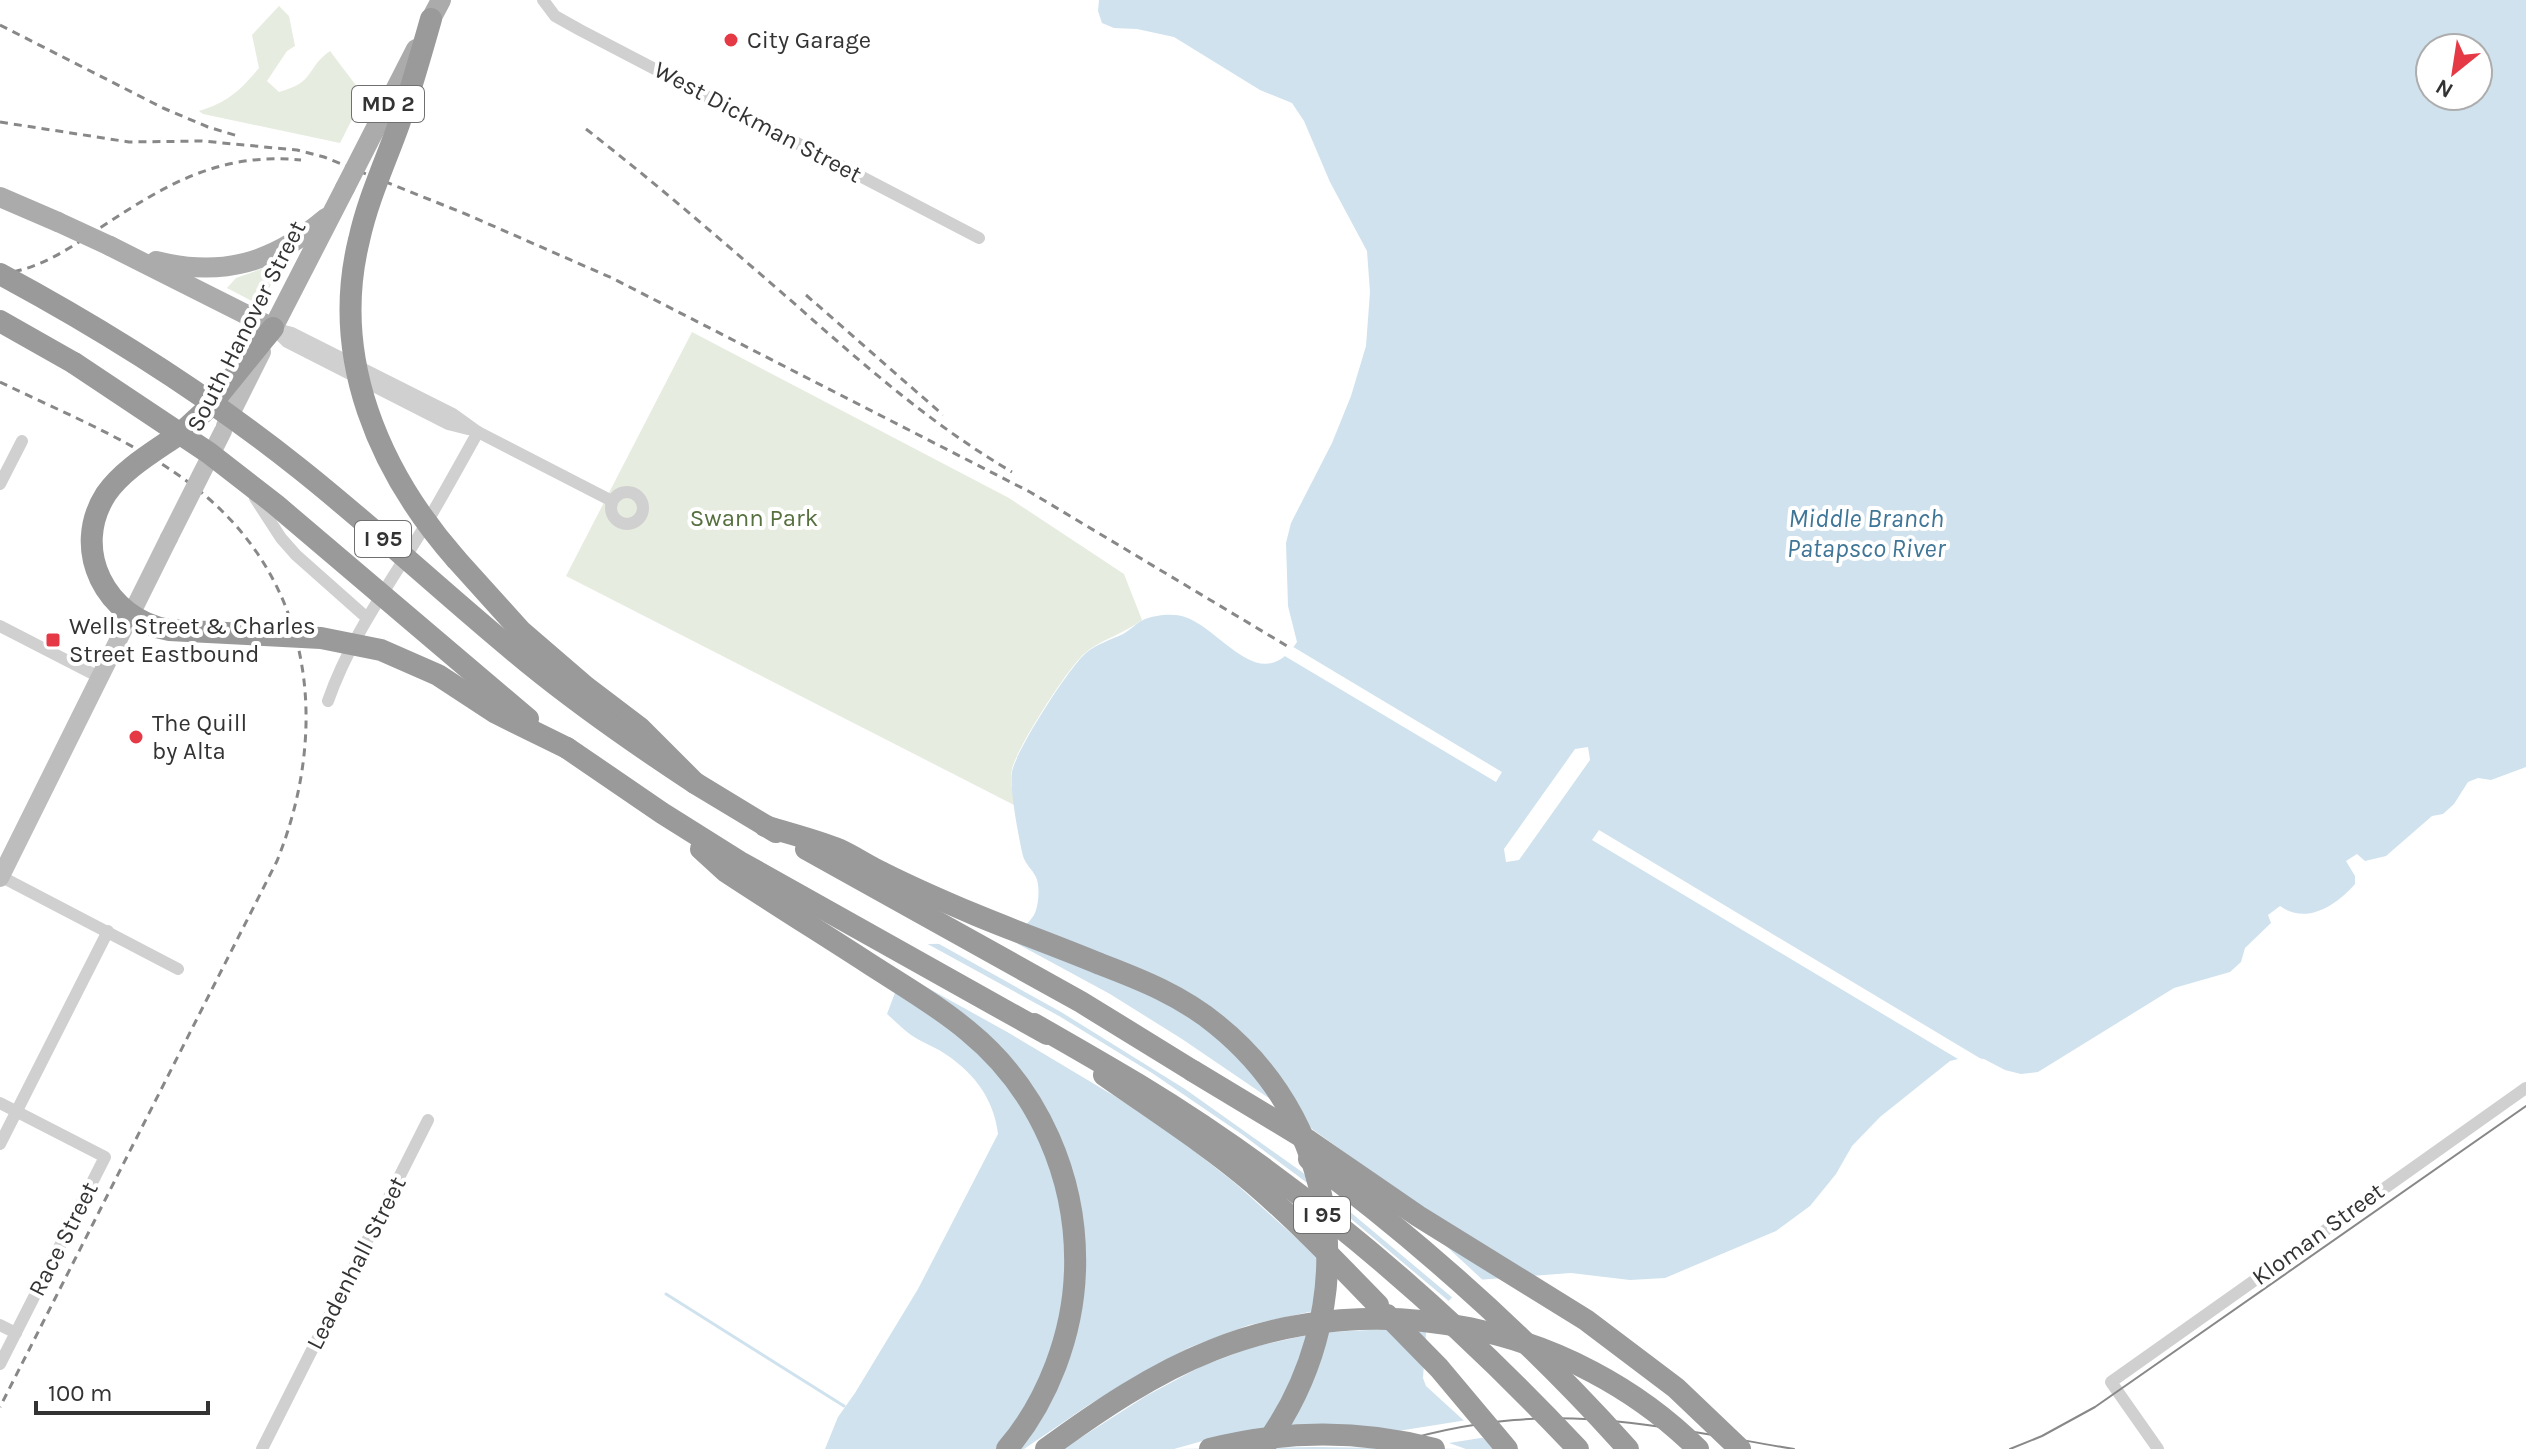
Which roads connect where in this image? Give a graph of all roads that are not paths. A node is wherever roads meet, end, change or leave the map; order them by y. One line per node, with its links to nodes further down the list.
1 (543, 0): 5 (street, West Dickman Street)
2 (436, 10): 4 (main road, South Hanover Street / MD 2, bridge); 26 (highway, bridge)
3 (0, 197): 6 (main road, bridge)
4 (333, 213): 8 (main road); 13 (main road, South Hanover Street / MD 2)
5 (979, 238)
6 (110, 246): 8 (main road); 10 (main road)
7 (0, 256): 11 (highway, bridge)
8 (243, 264): 10 (main road)
9 (0, 274): 11 (highway, I 95, bridge)
10 (214, 297): 13 (main road)
11 (62, 306): 26 (highway, I 95, bridge)
12 (0, 321): 15 (highway, I 95)
13 (273, 328): 17 (street); 23 (main road, South Hanover Street / MD 2, bridge); 25 (highway, bridge)
14 (0, 337): 15 (highway)
15 (74, 363): 25 (highway, I 95, bridge)
16 (91, 380): 21 (street)
17 (478, 432): 20 (street); 21 (street)
18 (22, 441): 19 (street)
19 (0, 484)
20 (612, 501)
21 (367, 618): 24 (street)
22 (0, 626): 23 (street)
23 (101, 678): 29 (main road, South Hanover Street / MD 2); 30 (main road, South Hanover Street / MD 2)
24 (328, 701)
25 (567, 748): 27 (highway, I 95)
26 (695, 783): 28 (highway, I 95)
27 (662, 813): 33 (highway, I 95); 44 (highway)
28 (765, 826): 34 (highway, I 95); 47 (highway, bridge)
29 (0, 850)
30 (0, 877): 31 (street)
31 (108, 931): 32 (street); 37 (street)
32 (178, 969)
33 (1034, 1024): 49 (highway, bridge); 50 (highway, I 95, bridge)
34 (1193, 1071): 51 (highway, I 95, bridge); 53 (highway, bridge)
35 (2526, 1088): 54 (street, Kloman Street)
36 (0, 1103): 37 (street)
37 (16, 1111): 39 (street); 41 (street, Race Street)
38 (428, 1120): 43 (street, Leadenhall Street)
39 (0, 1144)
40 (0, 1325): 41 (street)
41 (16, 1333): 42 (street, Race Street)
42 (0, 1364)
43 (262, 1449)
44 (1007, 1449)
45 (1046, 1449): 52 (highway, bridge)
46 (1210, 1449): 48 (highway, bridge)
47 (1263, 1449)
48 (1434, 1449)
49 (1507, 1449)
50 (1578, 1449)
51 (1628, 1449)
52 (1698, 1449)
53 (1740, 1449)
54 (2158, 1449)

